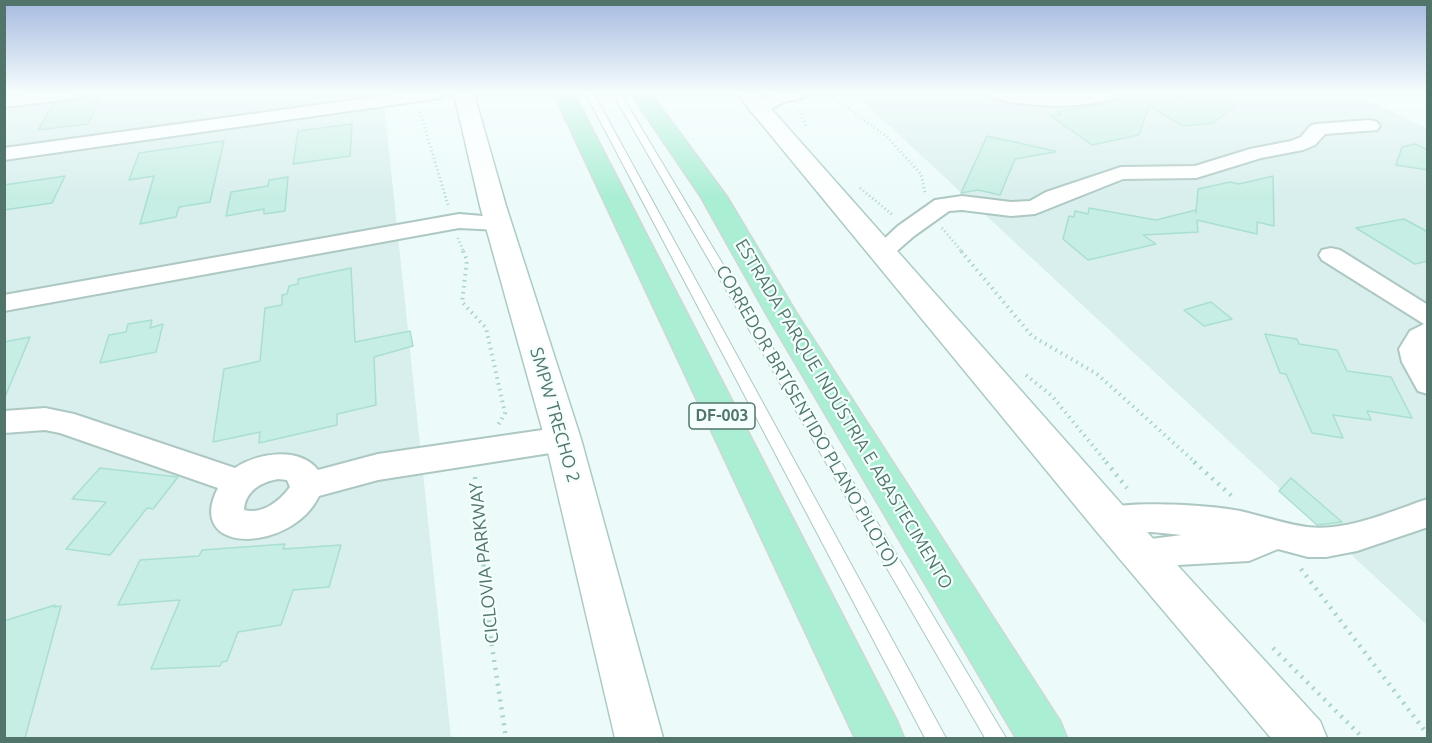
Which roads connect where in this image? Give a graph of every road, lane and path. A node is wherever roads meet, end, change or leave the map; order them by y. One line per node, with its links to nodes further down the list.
1 (193, 129): 11 (street)
2 (425, 129): 14 (path, CICLOVIA PARKWAY)
3 (459, 129): 13 (street, SMPW TRECHO 2)
4 (581, 129): 33 (highway, DF-003)
5 (609, 129): 34 (lane)
6 (637, 129): 35 (lane, CORREDOR BRT(SENTIDO PLANO PILOTO))
7 (666, 129): 36 (highway, ESTRADA PARQUE INDÚSTRIA E ABASTECIMENTO)
8 (790, 129): 15 (street)
9 (876, 129): 12 (path)
10 (1321, 129): 12 (street)
11 (4, 154)
12 (930, 213): 15 (street); 28 (path)
13 (496, 214): 14 (street); 22 (street, SMPW TRECHO 2)
14 (456, 222): 17 (street); 23 (path, CICLOVIA PARKWAY)
15 (882, 252): 27 (street)
16 (1331, 255): 18 (street)
17 (4, 303)
18 (1428, 317)
19 (1428, 332): 20 (street)
20 (1428, 384)
21 (4, 422): 24 (street)
22 (563, 439): 23 (street); 31 (street, SMPW TRECHO 2)
23 (484, 449): 25 (street); 32 (path, CICLOVIA PARKWAY)
24 (240, 483): 25 (street); 25 (street)
25 (307, 486)
26 (1428, 513): 28 (street)
27 (1111, 520): 28 (street); 29 (street)
28 (1271, 533): 29 (street); 30 (path)
29 (1143, 555): 37 (street)
30 (1428, 735)
31 (638, 737)
32 (506, 738)
33 (880, 738)
34 (936, 738)
35 (996, 738)
36 (1043, 738)
37 (1303, 738)

